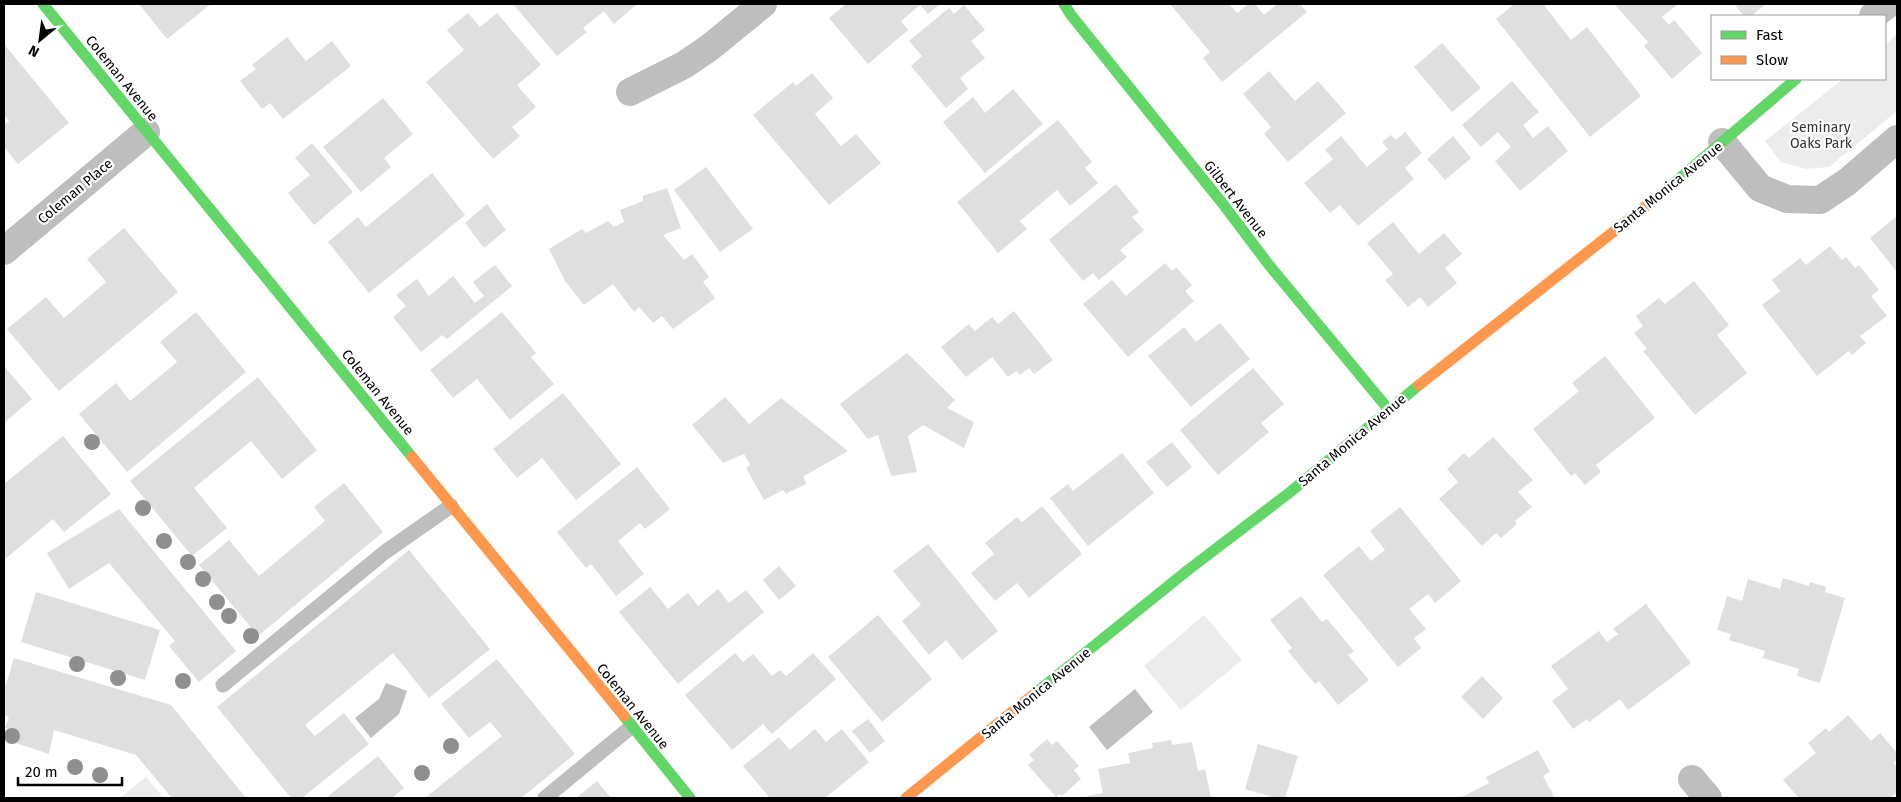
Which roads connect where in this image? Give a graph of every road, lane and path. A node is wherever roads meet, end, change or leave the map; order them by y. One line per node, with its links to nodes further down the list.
1 (43, 4): 8 (street, Coleman Avenue)
2 (763, 4): 7 (street)
3 (1064, 4): 12 (street, Gilbert Avenue)
4 (1888, 4): 5 (street)
5 (1874, 15)
6 (1795, 80): 10 (street, Santa Monica Avenue)
7 (630, 92)
8 (146, 132): 11 (street, Coleman Place); 13 (street, Coleman Avenue)
9 (1897, 139): 10 (street)
10 (1722, 142): 12 (street, Santa Monica Avenue)
11 (4, 251)
12 (1388, 410): 18 (street, Santa Monica Avenue)
13 (451, 506): 14 (lane); 15 (street, Coleman Avenue)
14 (224, 685)
15 (631, 727): 16 (lane); 17 (street, Coleman Avenue)
16 (545, 798)
17 (690, 798)
18 (906, 798)

